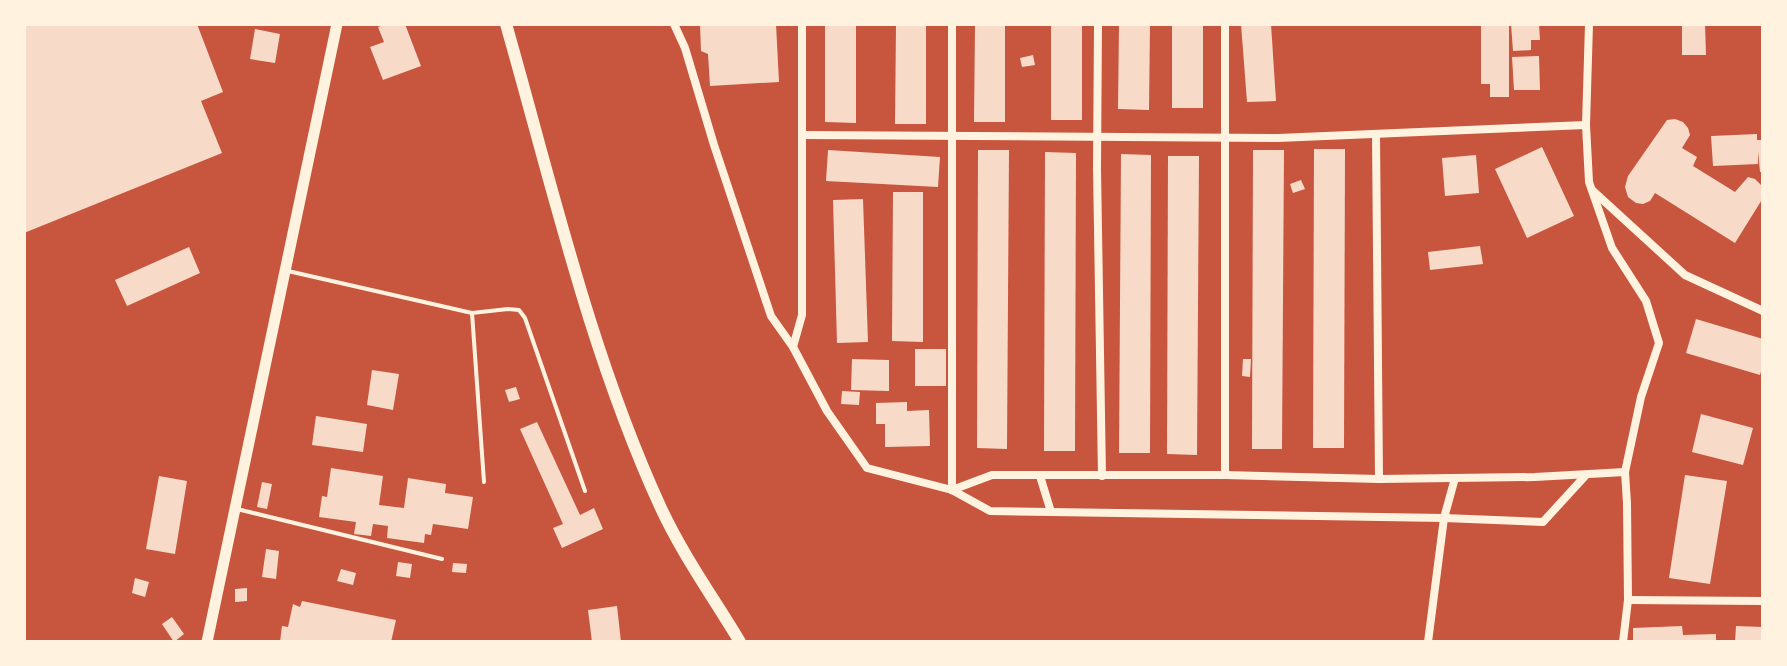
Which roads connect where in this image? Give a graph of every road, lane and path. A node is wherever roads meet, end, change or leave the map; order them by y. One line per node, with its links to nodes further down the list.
1 (337, 24): 16 (main road)
2 (506, 24): 37 (main road)
3 (674, 24): 19 (street)
4 (802, 24): 11 (street)
5 (952, 24): 12 (street)
6 (1098, 24): 13 (street)
7 (1225, 24): 14 (street)
8 (1589, 24): 9 (street)
9 (1586, 125): 10 (street); 15 (street)
10 (1376, 134): 14 (street); 26 (street)
11 (802, 135): 12 (street); 19 (street)
12 (952, 136): 13 (street); 28 (street)
13 (1098, 137): 14 (street); 24 (street)
14 (1227, 138): 21 (street)
15 (1592, 190): 17 (street); 20 (street)
16 (285, 270): 18 (lane); 30 (main road)
17 (1763, 311)
18 (472, 313): 27 (lane); 29 (lane)
19 (793, 347): 28 (street)
20 (1625, 472): 22 (street); 34 (street)
21 (1225, 475): 24 (street); 26 (street)
22 (1586, 475): 25 (street); 32 (street)
23 (1040, 476): 24 (street); 28 (street); 31 (street)
24 (1102, 476)
25 (1455, 478): 26 (street); 32 (street)
26 (1379, 479)
27 (484, 482)
28 (952, 490): 31 (street)
29 (585, 491)
30 (235, 508): 33 (lane); 36 (main road)
31 (1051, 512): 32 (street)
32 (1444, 518): 38 (street)
33 (442, 559)
34 (1628, 600): 35 (street); 39 (street)
35 (1763, 601)
36 (207, 642)
37 (740, 642)
38 (1428, 642)
39 (1623, 642)

